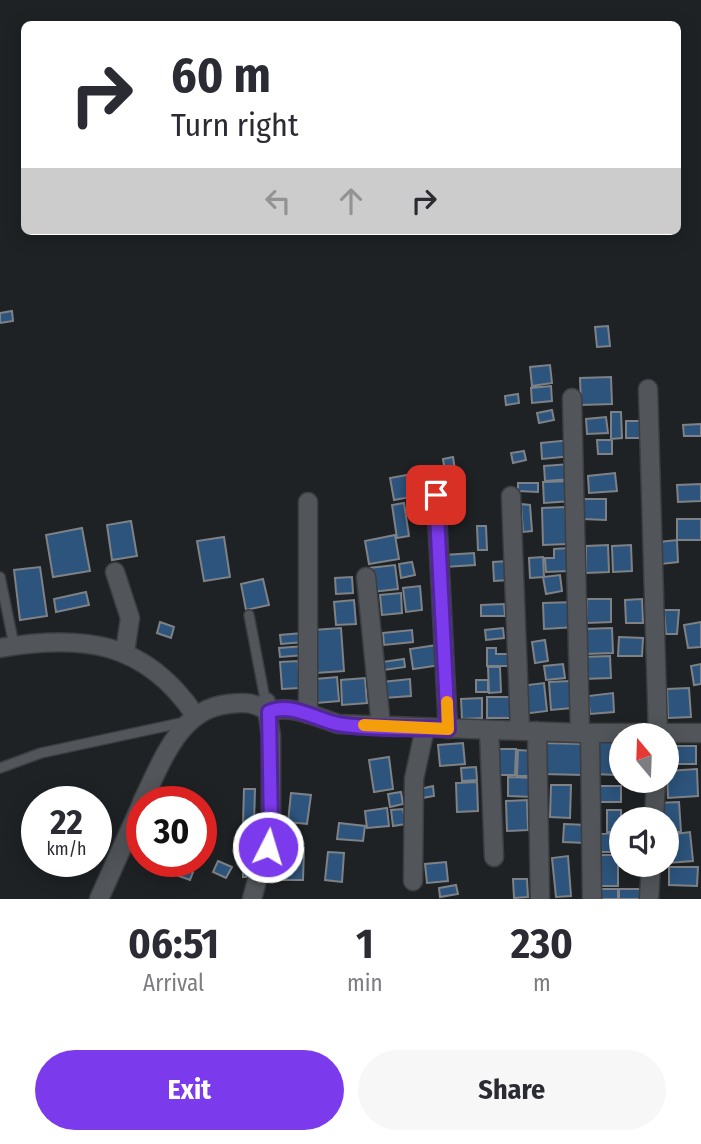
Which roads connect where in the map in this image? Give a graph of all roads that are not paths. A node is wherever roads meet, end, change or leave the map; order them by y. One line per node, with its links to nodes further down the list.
1 (648, 389): 15 (street)
2 (572, 398): 21 (street)
3 (436, 495): 18 (street)
4 (511, 496): 20 (street)
5 (308, 502): 13 (street)
6 (115, 572): 11 (street)
7 (0, 577): 10 (lane)
8 (366, 577): 16 (street)
9 (249, 615): 12 (lane)
10 (7, 647): 11 (street)
11 (125, 652): 14 (street)
12 (267, 706): 13 (street); 14 (street); 32 (street)
13 (308, 714): 16 (street)
14 (193, 718): 25 (lane); 26 (street)
15 (658, 723)
16 (381, 726): 17 (street)
17 (425, 728): 18 (street); 30 (street)
18 (448, 729): 19 (street)
19 (489, 730): 20 (street); 28 (street)
20 (529, 731): 21 (street); 33 (street)
21 (585, 733): 22 (street); 34 (street)
22 (609, 733)
23 (701, 733): 24 (street)
24 (679, 734)
25 (0, 768)
26 (150, 786)
27 (126, 838): 31 (street)
28 (494, 857)
29 (650, 877): 35 (street)
30 (413, 881)
31 (99, 899)
32 (253, 899)
33 (540, 899)
34 (592, 899)
35 (649, 899)

